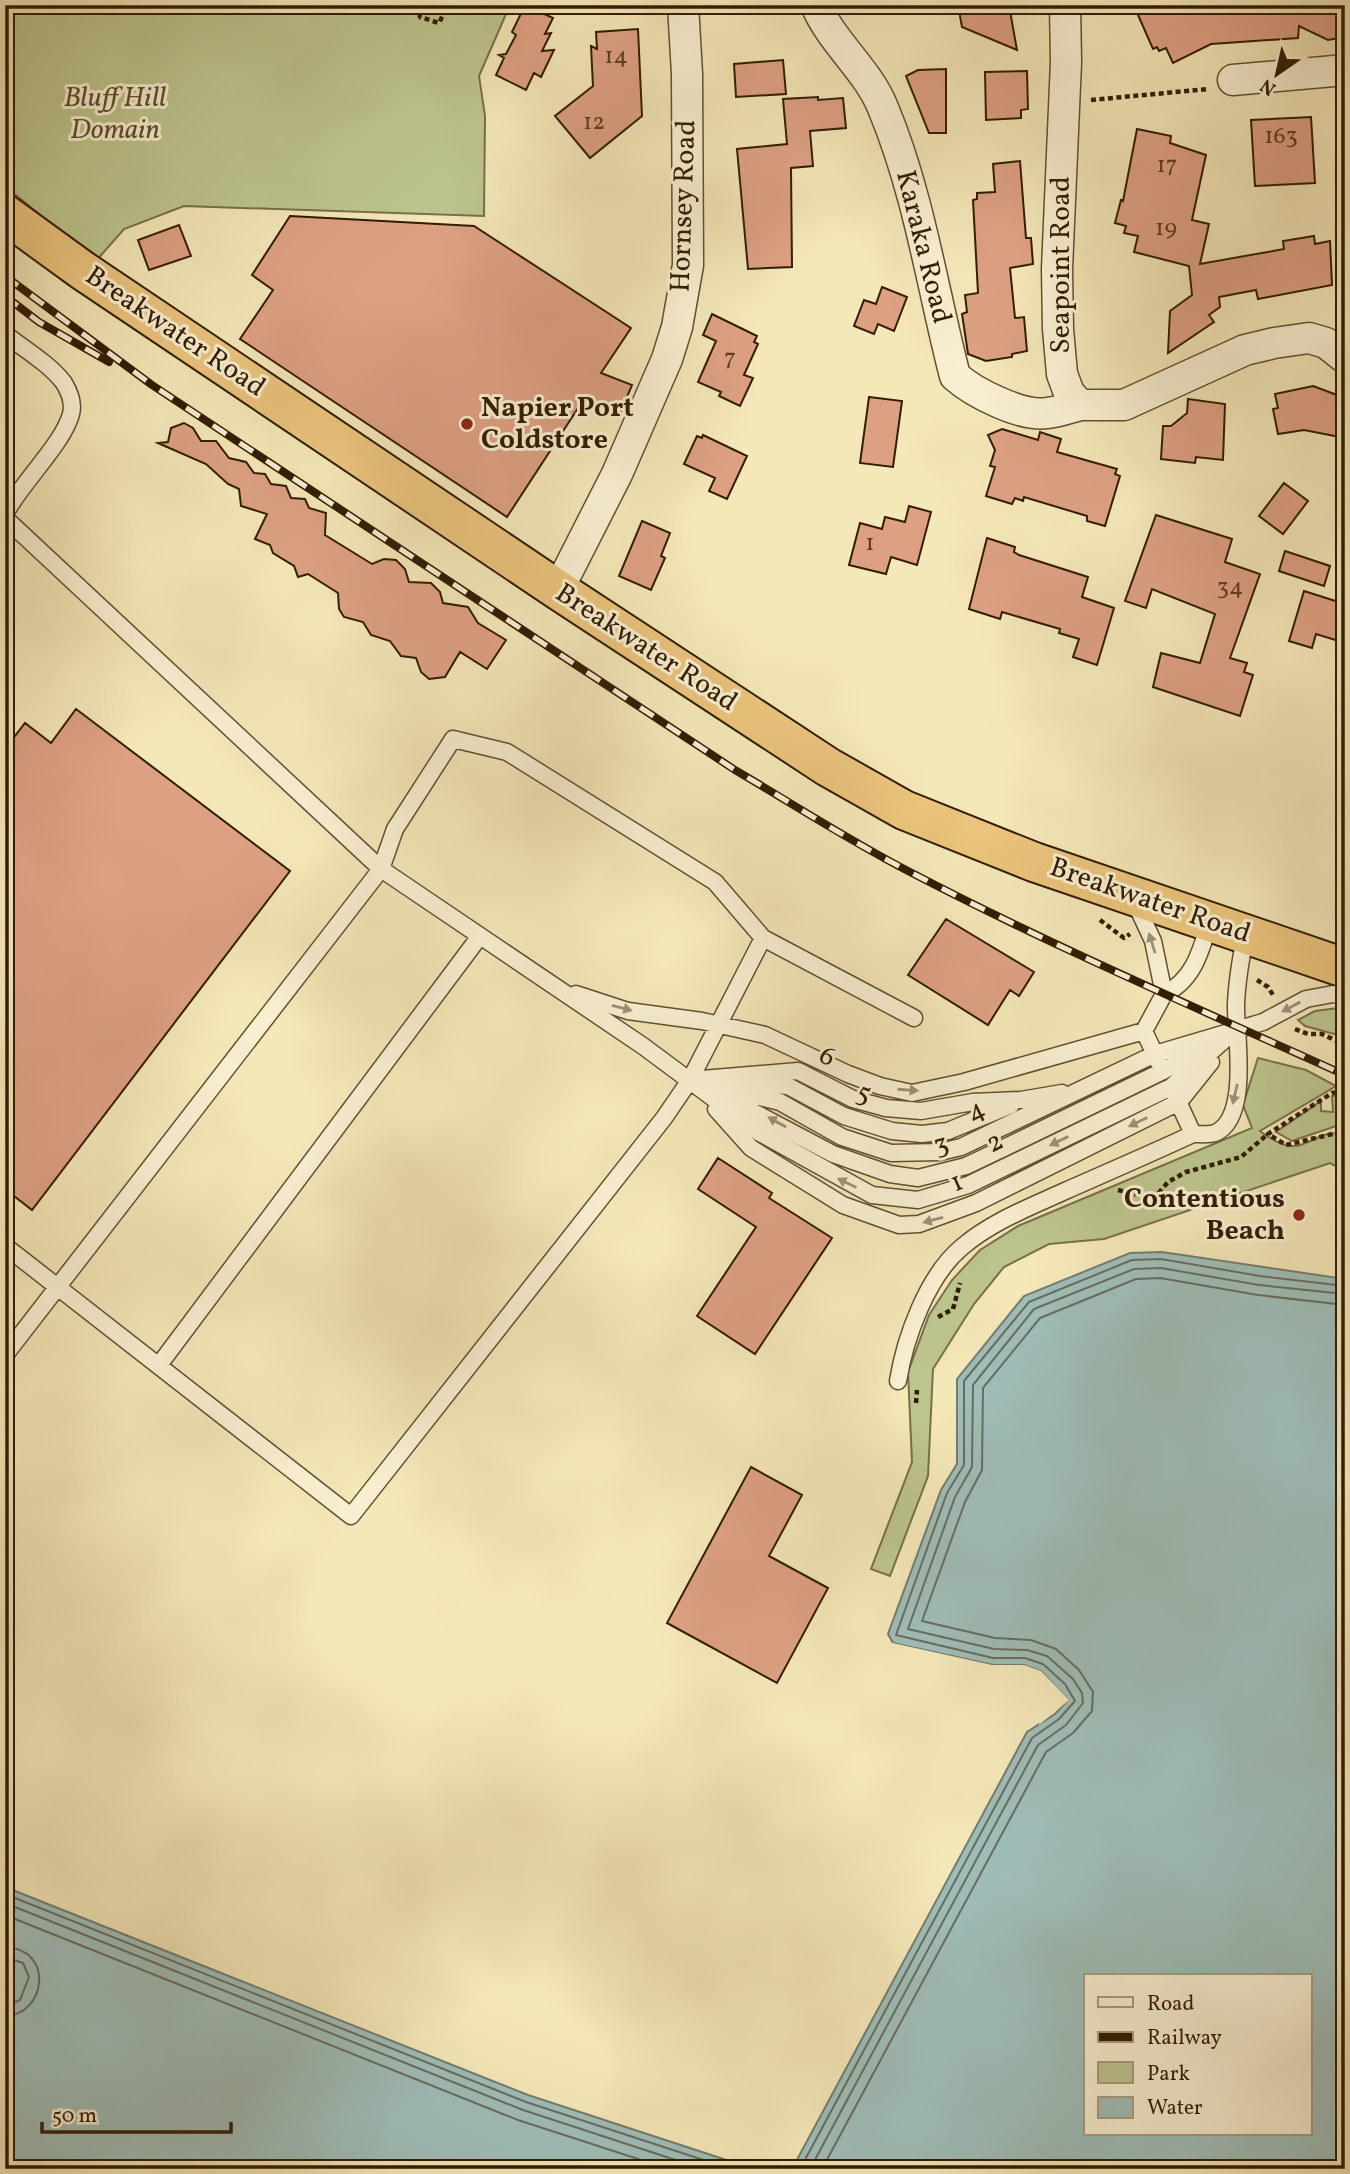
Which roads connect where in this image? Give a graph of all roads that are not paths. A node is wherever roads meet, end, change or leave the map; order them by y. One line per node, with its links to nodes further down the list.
1 (683, 5): 11 (street, Hornsey Road)
2 (816, 5): 9 (street, Karaka Road)
3 (1065, 5): 9 (street, Seapoint Road)
4 (1345, 70): 5 (street)
5 (1223, 84)
6 (5, 214): 11 (highway, Breakwater Road)
7 (5, 334): 10 (lane)
8 (1345, 358): 9 (street)
9 (1080, 405)
10 (5, 516): 12 (lane)
11 (558, 590): 13 (highway, Breakwater Road)
12 (381, 869): 16 (lane); 17 (lane); 35 (lane)
13 (1132, 895): 14 (highway, Breakwater Road); 20 (lane, one-way to 13)
14 (1210, 921): 15 (highway, Breakwater Road); 20 (lane)
15 (1246, 933): 18 (highway, Breakwater Road); 24 (lane)
16 (480, 936): 19 (lane); 37 (lane)
17 (763, 939): 22 (lane); 23 (lane)
18 (1345, 968)
19 (557, 988): 23 (lane, one-way to 23); 28 (lane)
20 (1164, 994): 25 (lane)
21 (1345, 996): 24 (lane, one-way to 24)
22 (914, 1018)
23 (719, 1024): 25 (lane, one-way to 25); 28 (lane)
24 (1239, 1027): 26 (lane, 4); 27 (lane, 3); 29 (lane, 2); 32 (lane, 1); 33 (lane, one-way to 33)
25 (1143, 1031): 26 (lane)
26 (1155, 1054): 27 (lane); 30 (lane, 4)
27 (1163, 1071): 28 (lane, 3, one-way to 28); 29 (lane)
28 (690, 1080): 29 (lane, 2, one-way to 28); 30 (lane, 4); 31 (lane, 6); 31 (lane, 5); 32 (lane, 1, one-way to 28); 37 (lane)
29 (1171, 1087): 32 (lane)
30 (1083, 1089): 31 (lane)
31 (1021, 1100)
32 (1179, 1102): 33 (lane)
33 (1193, 1135): 38 (lane)
34 (5, 1246): 35 (lane)
35 (58, 1287): 36 (lane); 37 (lane)
36 (5, 1355)
37 (159, 1365)
38 (898, 1381)

